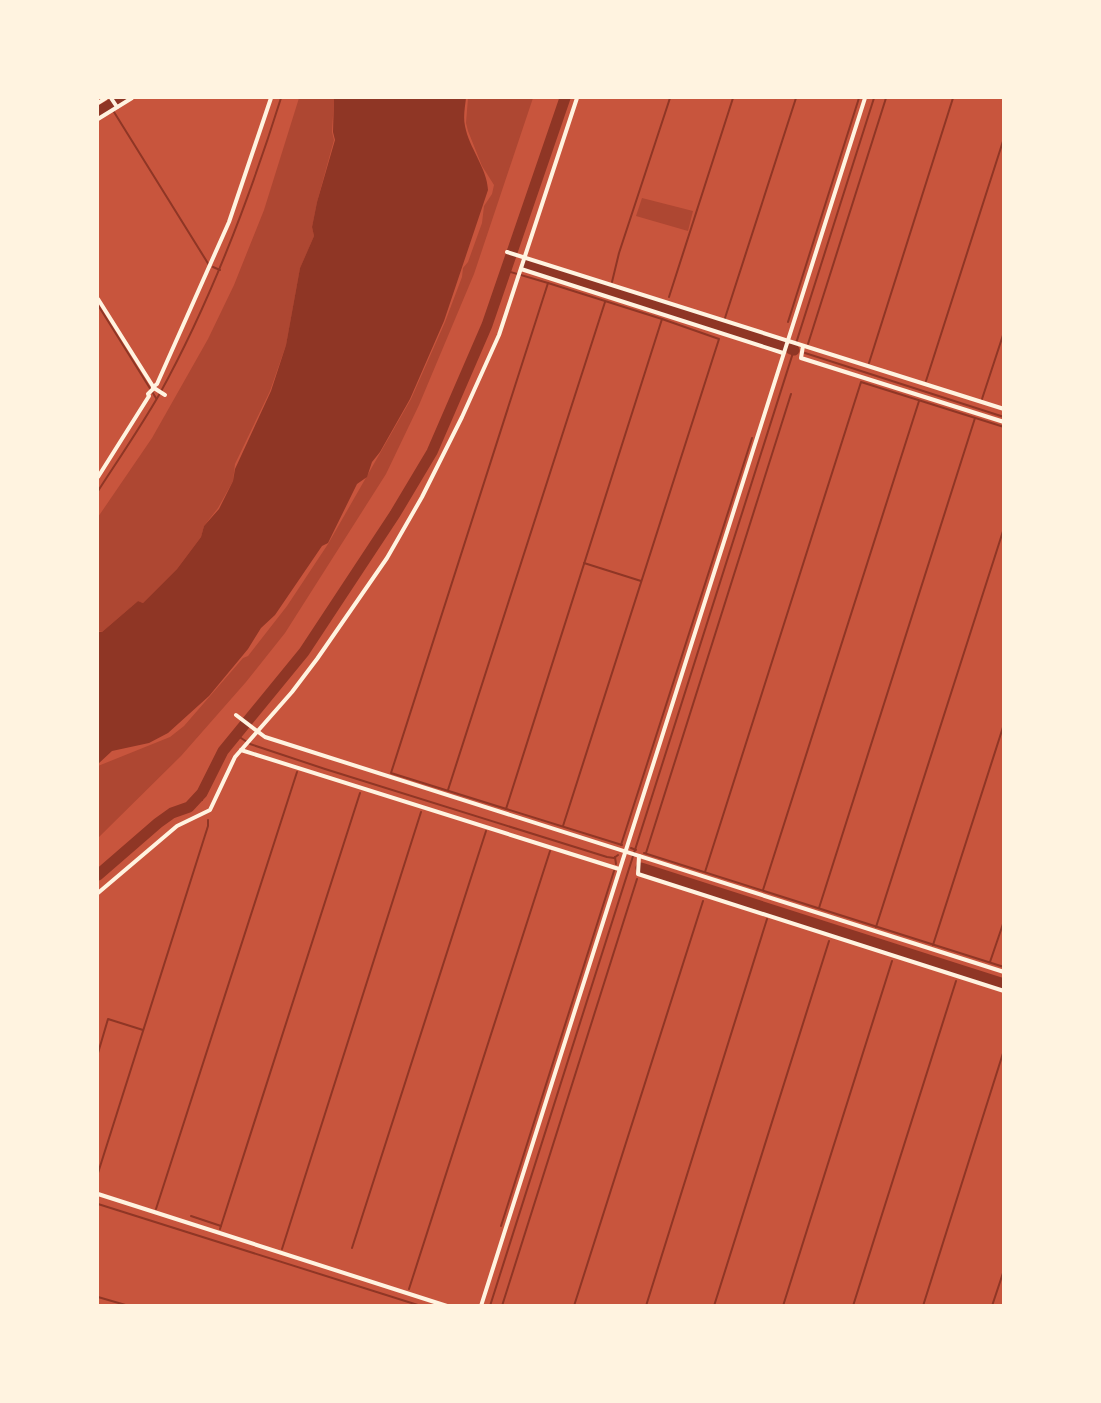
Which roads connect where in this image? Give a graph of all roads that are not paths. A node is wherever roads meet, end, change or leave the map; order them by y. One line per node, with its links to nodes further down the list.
1 (106, 98): 7 (street)
2 (111, 98): 8 (street)
3 (132, 98): 8 (street)
4 (271, 98): 17 (street)
5 (578, 98): 11 (street)
6 (865, 98): 14 (street)
7 (98, 103)
8 (116, 106): 9 (street)
9 (98, 119)
10 (507, 252): 11 (street)
11 (524, 257): 12 (street); 14 (street)
12 (519, 272): 16 (street); 23 (street)
13 (98, 299): 17 (street)
14 (788, 340): 15 (street); 16 (street)
15 (803, 346): 19 (street); 20 (street)
16 (783, 353): 25 (street)
17 (153, 390): 18 (street); 21 (street)
18 (164, 394)
19 (1004, 409)
20 (1004, 422)
21 (98, 477)
22 (236, 715): 23 (street)
23 (256, 730): 24 (street); 25 (street)
24 (241, 750): 27 (street); 28 (street)
25 (625, 852): 26 (street); 27 (street)
26 (635, 855): 29 (street); 30 (street)
27 (620, 869): 33 (street)
28 (98, 894)
29 (1004, 972)
30 (1004, 991)
31 (98, 1194): 32 (street)
32 (447, 1306)
33 (481, 1306)

